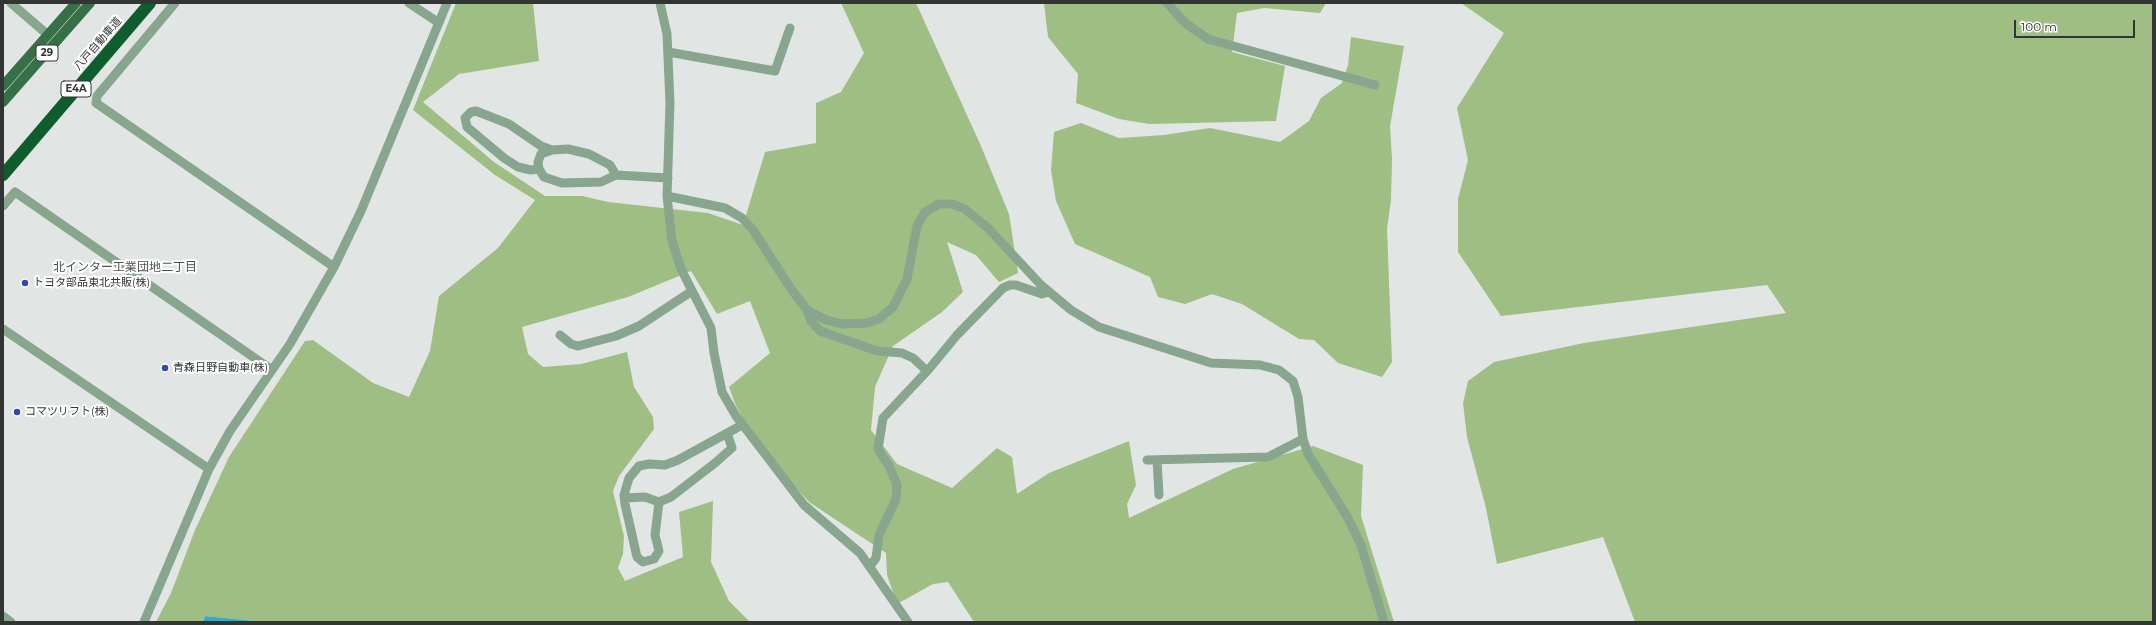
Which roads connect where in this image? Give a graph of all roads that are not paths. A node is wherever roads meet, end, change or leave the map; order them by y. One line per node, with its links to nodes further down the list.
1 (11, 3): 12 (street)
2 (76, 3): 12 (main road, 29)
3 (90, 3): 16 (main road, 29)
4 (150, 3): 19 (highway, 八戸自動車道 / E4A)
5 (175, 3): 24 (street)
6 (409, 3): 10 (street)
7 (447, 3): 10 (street)
8 (660, 3): 13 (street)
9 (1167, 3): 14 (street)
10 (439, 23): 24 (street)
11 (790, 28): 13 (street)
12 (48, 35): 15 (main road, 29)
13 (668, 52): 21 (street)
14 (1375, 85)
15 (3, 86)
16 (3, 102)
17 (552, 150): 18 (street); 18 (street); 20 (street)
18 (539, 169): 20 (street)
19 (3, 175)
20 (616, 175): 21 (street)
21 (668, 178): 22 (street)
22 (667, 196): 25 (street); 27 (street)
23 (3, 206): 30 (street)
24 (334, 267): 30 (street)
25 (692, 291): 29 (street); 32 (street)
26 (1049, 292): 27 (street); 31 (street); 34 (street)
27 (807, 310): 31 (street)
28 (3, 329): 35 (street)
29 (560, 334)
30 (272, 370): 35 (street)
31 (927, 371): 39 (street)
32 (742, 425): 33 (street); 39 (street)
33 (727, 433): 37 (street); 38 (street)
34 (1303, 440): 36 (street); 44 (street)
35 (209, 469): 42 (street)
36 (1159, 495)
37 (625, 498): 38 (street); 38 (street)
38 (660, 502)
39 (870, 566): 43 (street)
40 (3, 616): 41 (street)
41 (11, 622)
42 (144, 622)
43 (908, 622)
44 (1384, 622)

